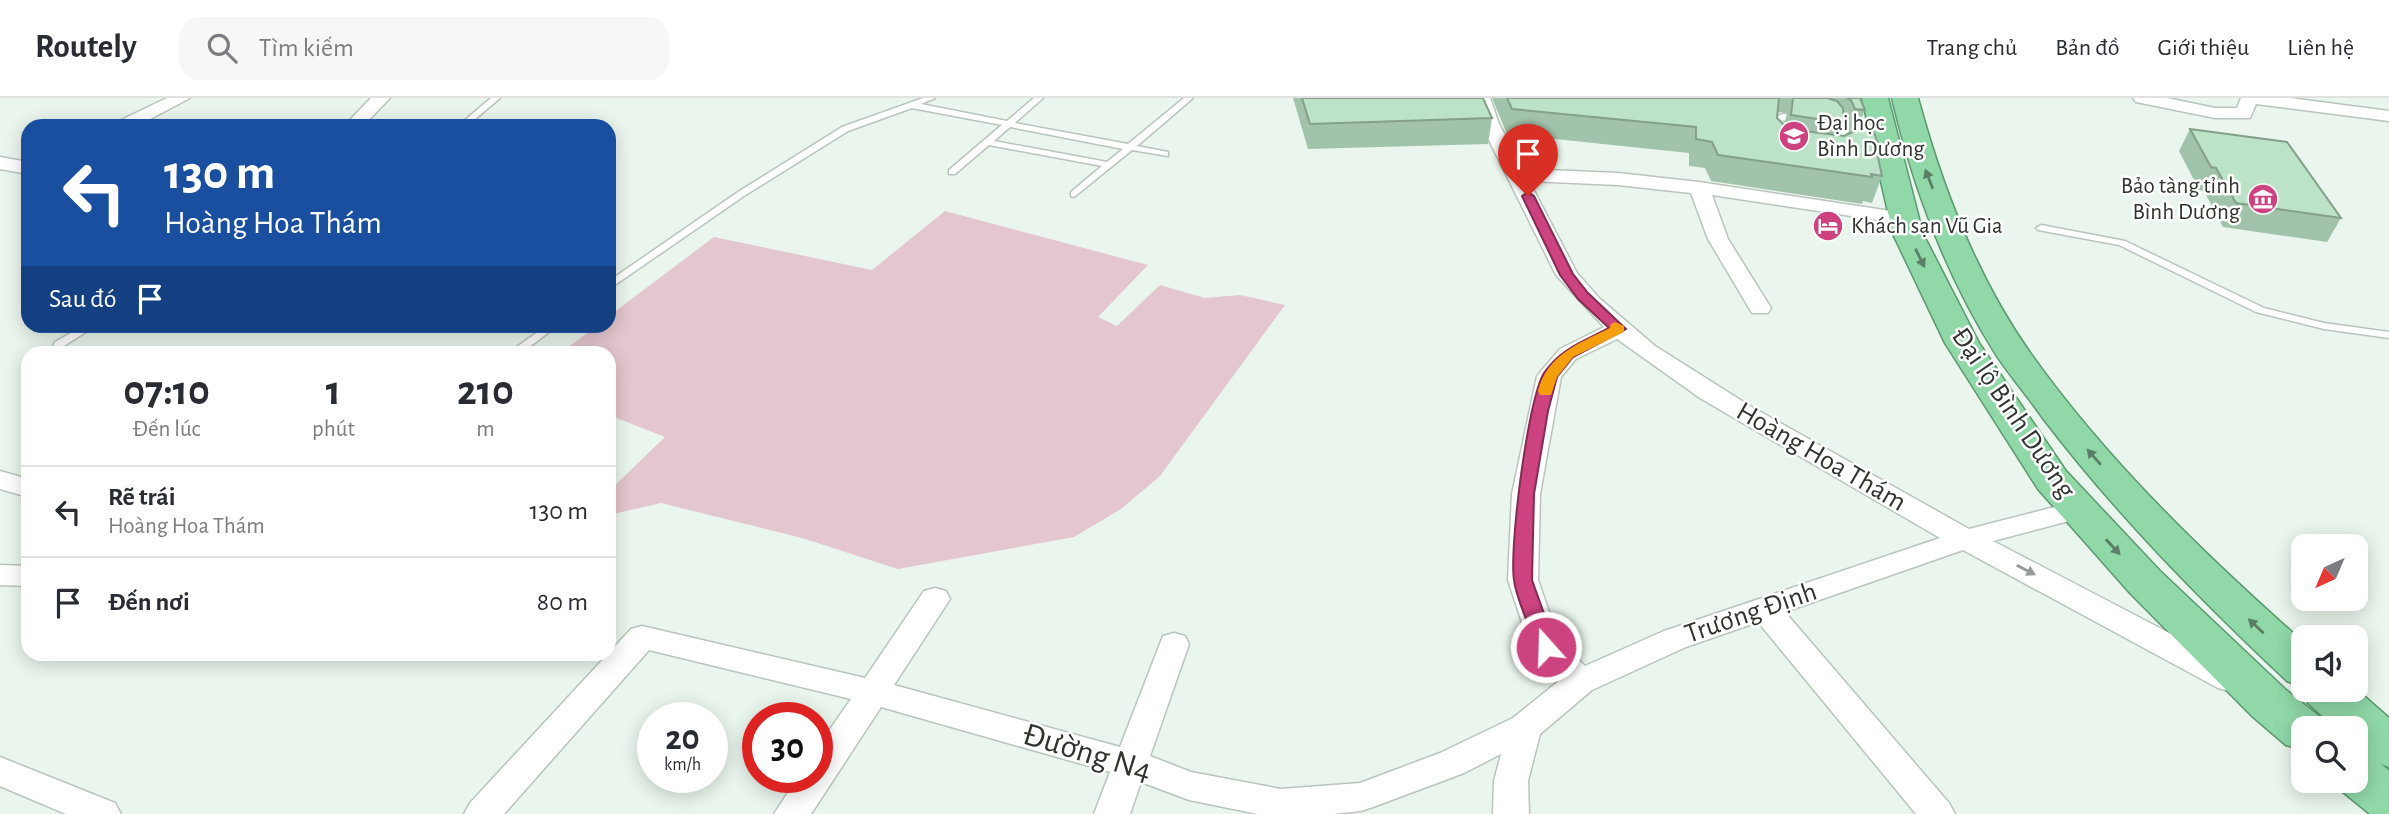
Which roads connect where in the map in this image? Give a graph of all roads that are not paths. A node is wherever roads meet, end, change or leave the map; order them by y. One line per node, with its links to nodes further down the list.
1 (181, 98): 15 (street)
2 (381, 98): 16 (street)
3 (496, 98): 17 (lane)
4 (931, 98): 12 (lane)
5 (1039, 98): 18 (lane)
6 (1189, 98): 21 (lane)
7 (1481, 98): 27 (street, Hoàng Hoa Thám)
8 (1875, 98): 30 (highway, Đại lộ Bình Dương)
9 (1905, 98): 42 (highway, Đại lộ Bình Dương, one-way to 9)
10 (2142, 98): 11 (street)
11 (2250, 98): 13 (street)
12 (910, 105): 18 (lane); 32 (lane)
13 (2389, 116)
14 (1808, 118): 19 (lane)
15 (138, 119)
16 (360, 119)
17 (470, 119)
18 (1009, 123): 20 (lane); 21 (lane)
19 (1777, 133)
20 (987, 142): 24 (lane); 26 (lane)
21 (1130, 147): 22 (lane); 24 (lane)
22 (1165, 154)
23 (0, 163): 25 (street)
24 (1108, 165): 29 (lane)
25 (21, 167)
26 (952, 172)
27 (1518, 175): 28 (street); 34 (street, Hoàng Hoa Thám)
28 (1699, 188): 30 (street); 33 (street)
29 (1074, 194)
30 (1904, 218): 43 (highway, Đại lộ Bình Dương, one-way to 43)
31 (2041, 228): 37 (lane)
32 (616, 281)
33 (1760, 308)
34 (1619, 329): 44 (street, Hoàng Hoa Thám); 51 (street)
35 (78, 333): 38 (lane)
36 (542, 333): 39 (lane)
37 (2389, 335)
38 (59, 346)
39 (523, 346)
40 (0, 480): 41 (street)
41 (21, 486)
42 (2138, 509): 43 (highway); 50 (highway, Đại lộ Bình Dương, one-way to 42)
43 (2078, 510): 44 (street, Trương Định); 54 (highway, Đại lộ Bình Dương, one-way to 54)
44 (1966, 539): 48 (street, Trương Định); 54 (street, Hoàng Hoa Thám, one-way to 54)
45 (0, 575): 46 (street)
46 (21, 576)
47 (935, 599): 52 (street)
48 (1765, 608): 51 (street, Trương Định); 69 (street)
49 (1174, 644): 59 (street)
50 (2291, 657)
51 (1581, 681): 56 (street, Trương Định)
52 (873, 692): 58 (street); 59 (street, Đường N4); 65 (street, Đường N4)
53 (2338, 702): 57 (highway)
54 (2269, 703): 55 (highway, Đại lộ Bình Dương)
55 (2291, 721)
56 (1525, 727): 59 (street, Đường N4); 68 (street)
57 (2389, 747)
58 (833, 752)
59 (1132, 764): 67 (street)
60 (0, 771): 64 (street)
61 (2368, 783): 63 (highway)
62 (806, 793): 66 (street)
63 (2389, 800)
64 (103, 814)
65 (482, 814)
66 (792, 814)
67 (1112, 814)
68 (1511, 814)
69 (1937, 814)

